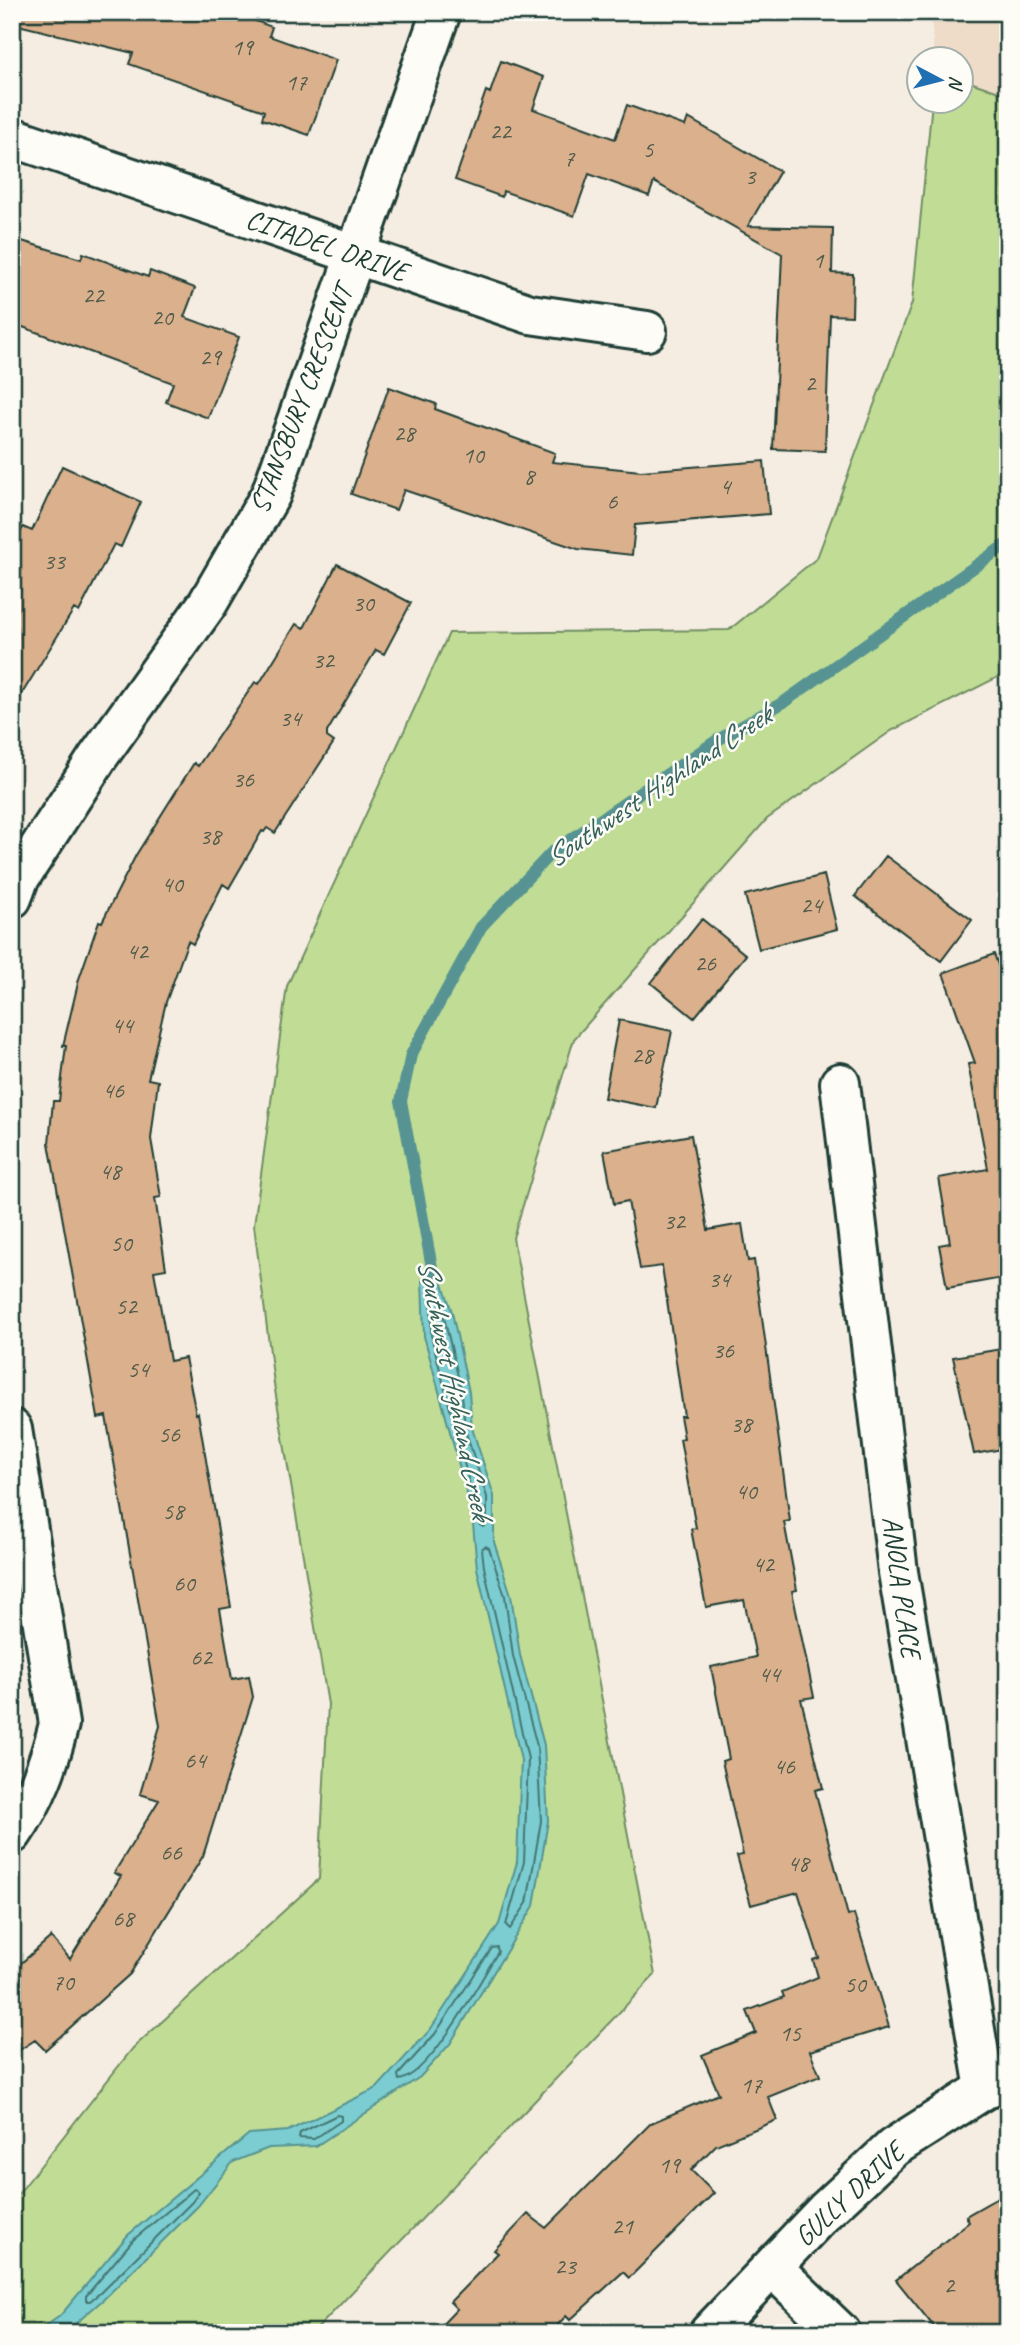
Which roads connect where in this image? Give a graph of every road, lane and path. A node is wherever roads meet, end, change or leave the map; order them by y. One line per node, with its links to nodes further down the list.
1 (441, 12): 3 (street, STANSBURY CRESCENT)
2 (12, 137): 3 (street, CITADEL DRIVE)
3 (354, 253): 4 (street, CITADEL DRIVE); 5 (street, STANSBURY CRESCENT)
4 (647, 331)
5 (12, 898)
6 (840, 1083): 9 (street, ANOLA PLACE)
7 (12, 1429): 8 (street)
8 (12, 1834)
9 (997, 2085): 10 (street, GULLY DRIVE)
10 (773, 2268): 11 (street, GULLY DRIVE); 12 (street)
11 (709, 2333)
12 (841, 2333)

